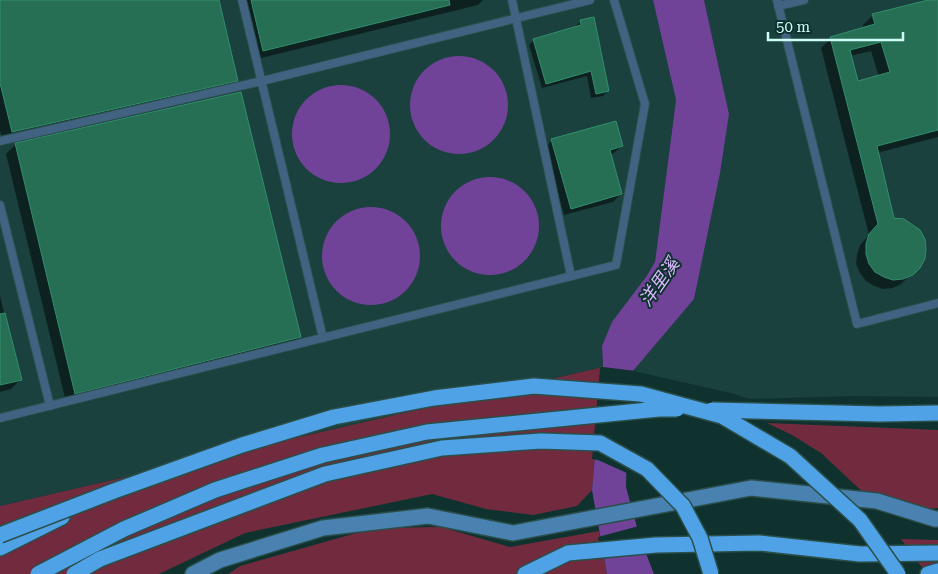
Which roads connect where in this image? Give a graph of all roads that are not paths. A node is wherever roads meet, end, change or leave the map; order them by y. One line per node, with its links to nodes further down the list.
1 (242, 0): 8 (lane)
2 (512, 0): 7 (lane)
3 (590, 0): 7 (lane)
4 (614, 0): 11 (lane)
5 (804, 0): 6 (lane)
6 (778, 3): 12 (lane)
7 (516, 19): 8 (lane); 11 (lane)
8 (262, 80): 9 (lane); 13 (lane)
9 (0, 141)
10 (0, 205): 14 (lane)
11 (571, 276): 13 (lane)
12 (938, 303)
13 (323, 338): 14 (lane)
14 (50, 406): 16 (lane)
15 (938, 413): 23 (highway, bridge)
16 (0, 418)
17 (114, 491): 19 (highway, bridge); 20 (highway, bridge); 28 (highway, bridge)
18 (938, 519): 25 (main road)
19 (0, 535)
20 (0, 548)
21 (938, 553): 26 (highway)
22 (938, 571): 29 (highway)
23 (38, 574)
24 (74, 574): 27 (highway, bridge)
25 (194, 574)
26 (525, 574)
27 (711, 574)
28 (898, 574)
29 (928, 574)

